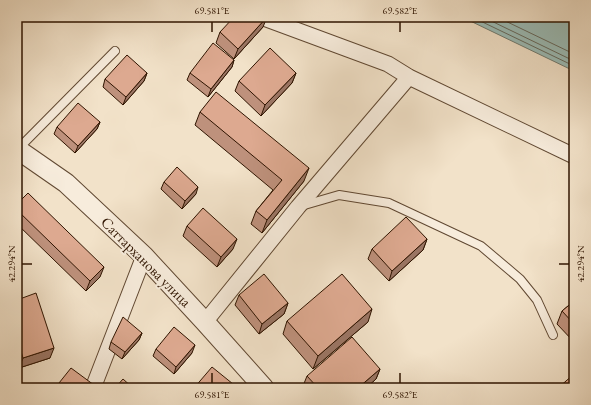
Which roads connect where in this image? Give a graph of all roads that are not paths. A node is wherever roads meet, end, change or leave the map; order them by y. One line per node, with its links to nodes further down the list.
1 (261, 17): 3 (street)
2 (115, 51): 4 (lane)
3 (409, 77): 5 (street); 6 (street)
4 (17, 149): 7 (street, Саттарханова улица)
5 (574, 156)
6 (298, 207): 8 (street); 9 (lane)
7 (144, 256): 8 (street, Саттарханова улица); 10 (street)
8 (205, 322): 11 (street, Саттарханова улица)
9 (553, 335)
10 (93, 388)
11 (264, 388)

